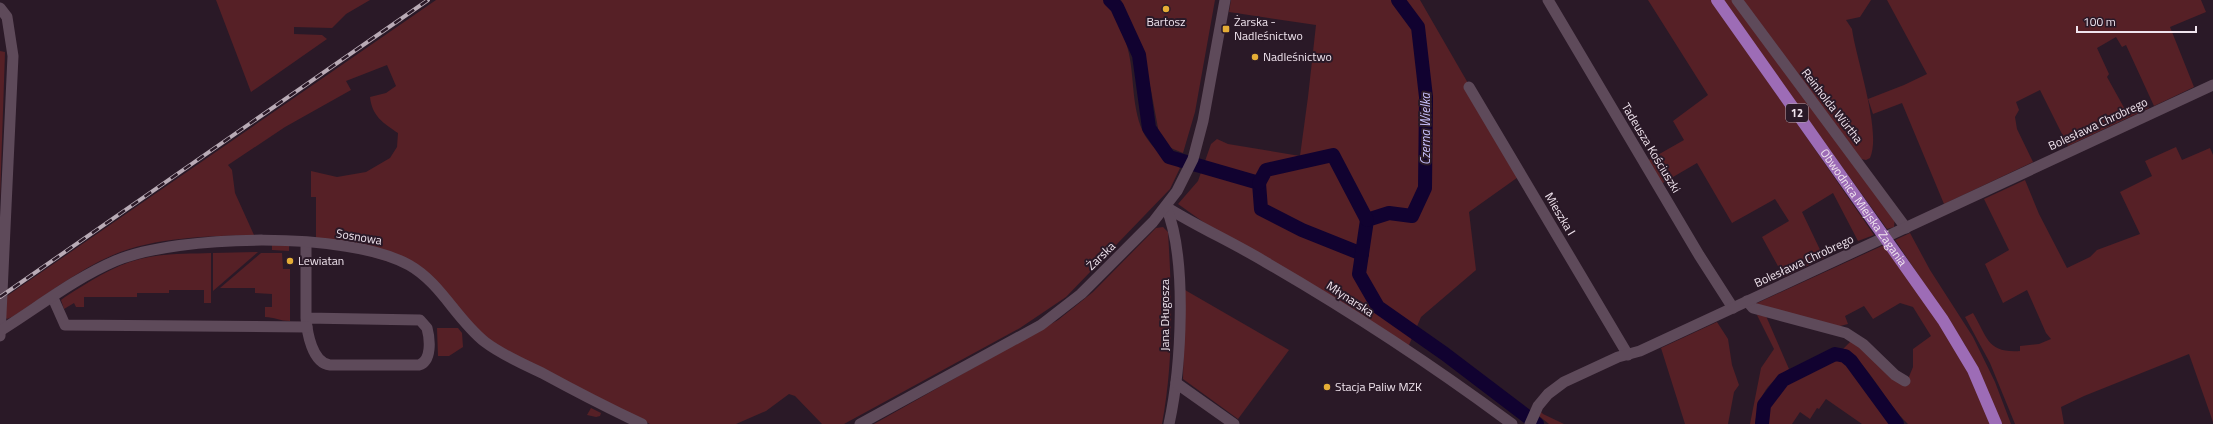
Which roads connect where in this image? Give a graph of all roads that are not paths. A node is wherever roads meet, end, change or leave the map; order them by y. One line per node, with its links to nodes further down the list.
1 (1225, 0): 8 (street, Żarska)
2 (1548, 0): 14 (street, Tadeusza Kościuszki)
3 (1717, 0): 27 (main road, Obwodnica Miejska Żagania / 12)
4 (1737, 0): 9 (street, Reinholda Würtha)
5 (0, 8): 11 (street)
6 (2213, 85): 9 (street, Bolesława Chrobrego)
7 (1469, 87): 18 (street, Mieszka I)
8 (1166, 207): 20 (street, Jana Długosza); 22 (street, Żarska); 25 (street, Młynarska)
9 (1906, 228): 13 (street, Bolesława Chrobrego)
10 (306, 243): 12 (street, Sosnowa); 15 (street); 21 (street, Sosnowa)
11 (1, 273): 16 (street)
12 (53, 298): 15 (street); 16 (street, Sosnowa)
13 (1747, 301): 14 (street, Bolesława Chrobrego); 19 (street)
14 (1733, 308): 18 (street, Bolesława Chrobrego)
15 (306, 322): 15 (street)
16 (0, 330): 17 (street)
17 (0, 337)
18 (1628, 355): 26 (street, Bolesława Chrobrego)
19 (1905, 380)
20 (1176, 383): 23 (street, Jana Długosza); 24 (street)
21 (642, 424)
22 (860, 424)
23 (1169, 424)
24 (1234, 424)
25 (1512, 424)
26 (1530, 424)
27 (1996, 424)

